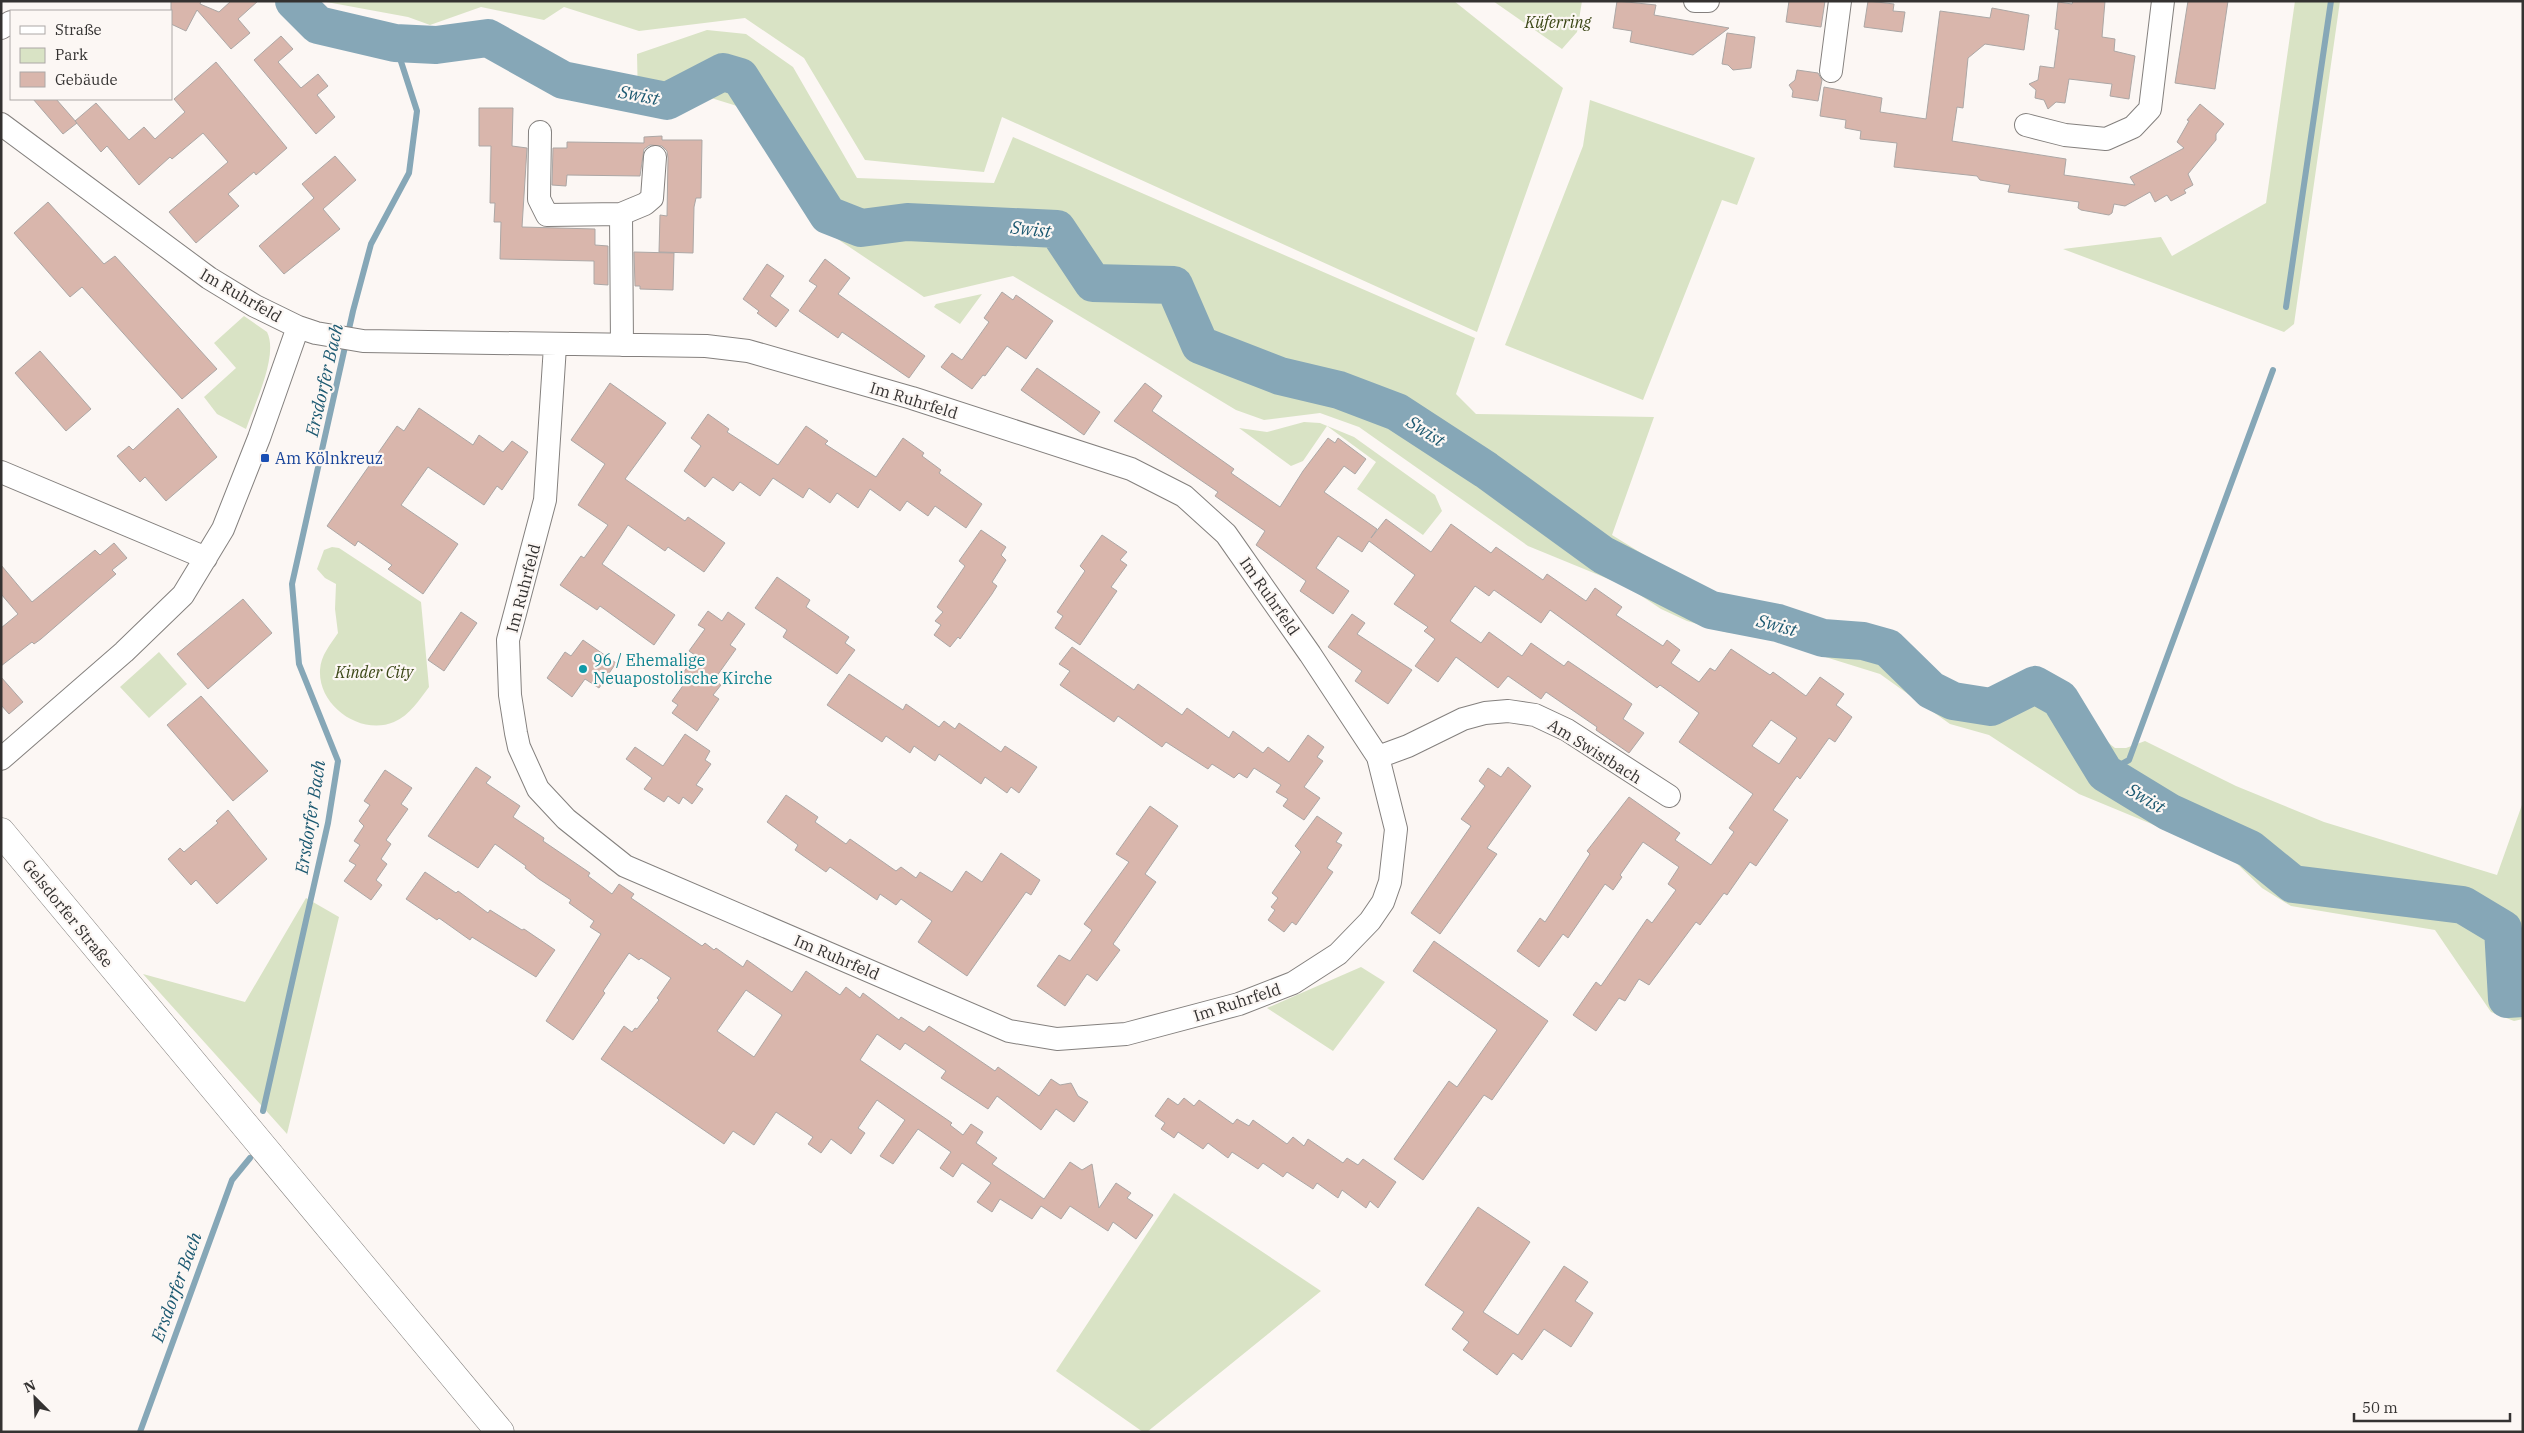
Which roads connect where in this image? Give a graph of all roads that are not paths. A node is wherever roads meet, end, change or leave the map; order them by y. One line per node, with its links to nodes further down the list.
1 (1695, 1): 2 (street)
2 (1708, 1)
3 (1840, 1): 5 (street)
4 (2163, 1): 7 (street)
5 (1831, 71)
6 (1, 124): 11 (street, Im Ruhrfeld)
7 (2026, 125)
8 (540, 132): 10 (street)
9 (654, 158): 10 (street)
10 (621, 214): 12 (street)
11 (307, 330): 13 (street, Im Ruhrfeld); 15 (street)
12 (622, 345): 13 (street, Im Ruhrfeld); 16 (street, Im Ruhrfeld)
13 (555, 346): 16 (street, Im Ruhrfeld)
14 (1, 472): 15 (street)
15 (206, 558): 17 (street)
16 (1378, 757): 18 (street, Am Swistbach)
17 (1, 759)
18 (1669, 796)
19 (1, 832): 20 (main road, Gelsdorfer Straße)
20 (500, 1432)

